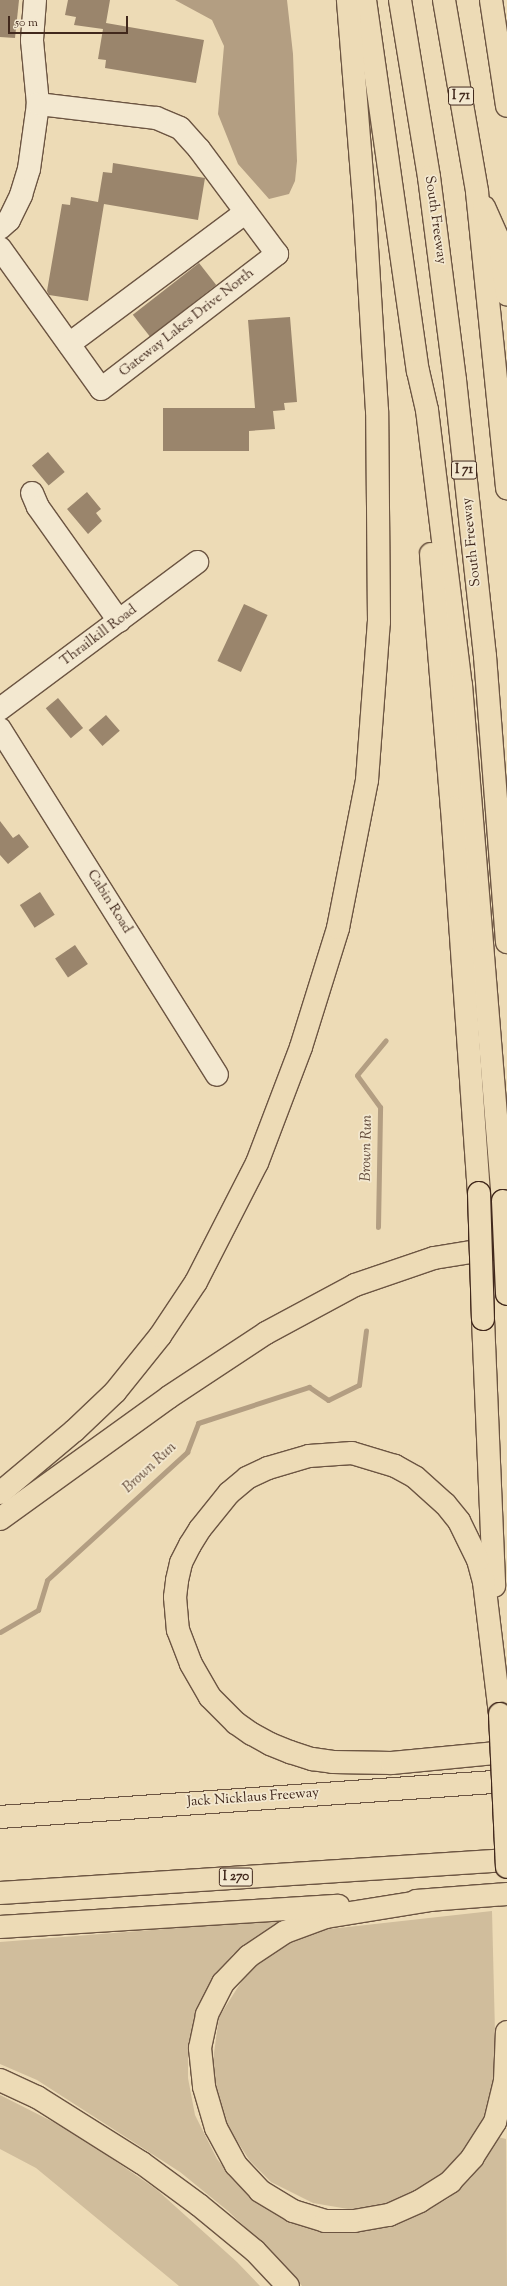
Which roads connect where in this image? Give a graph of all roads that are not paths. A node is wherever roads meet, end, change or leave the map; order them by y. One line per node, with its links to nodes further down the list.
1 (35, 0): 7 (street)
2 (348, 0): 26 (highway)
3 (365, 0): 15 (highway)
4 (400, 0): 22 (highway, South Freeway / I 71)
5 (444, 0): 9 (highway, I 71)
6 (491, 0): 8 (highway)
7 (38, 104): 10 (street, Gateway Lakes Drive North); 11 (street)
8 (507, 106)
9 (477, 192): 13 (highway); 16 (highway, I 71)
10 (245, 213): 14 (street); 14 (street, Gateway Lakes Drive North)
11 (0, 228)
12 (0, 248): 14 (street, Gateway Lakes Drive North)
13 (507, 294)
14 (69, 344)
15 (418, 371): 25 (highway, bridge); 28 (highway, bridge)
16 (507, 488)
17 (32, 493): 19 (street)
18 (197, 562): 19 (street, Thrailkill Road)
19 (119, 621): 20 (street, Thrailkill Road)
20 (0, 709)
21 (0, 729): 23 (street, Cabin Road)
22 (507, 942)
23 (217, 1075)
24 (507, 1246): 27 (highway)
25 (507, 1294)
26 (0, 1493)
27 (0, 1519)
28 (500, 1714): 29 (highway); 33 (highway, bridge)
29 (507, 1752)
30 (507, 1781): 31 (highway, Jack Nicklaus Freeway)
31 (0, 1817)
32 (507, 1860): 34 (highway, I 270)
33 (507, 1867)
34 (0, 1893)
35 (507, 1894): 36 (highway)
36 (431, 1900): 37 (highway); 38 (highway)
37 (0, 1927)
38 (507, 2032)
39 (0, 2080): 40 (highway)
40 (288, 2286)

